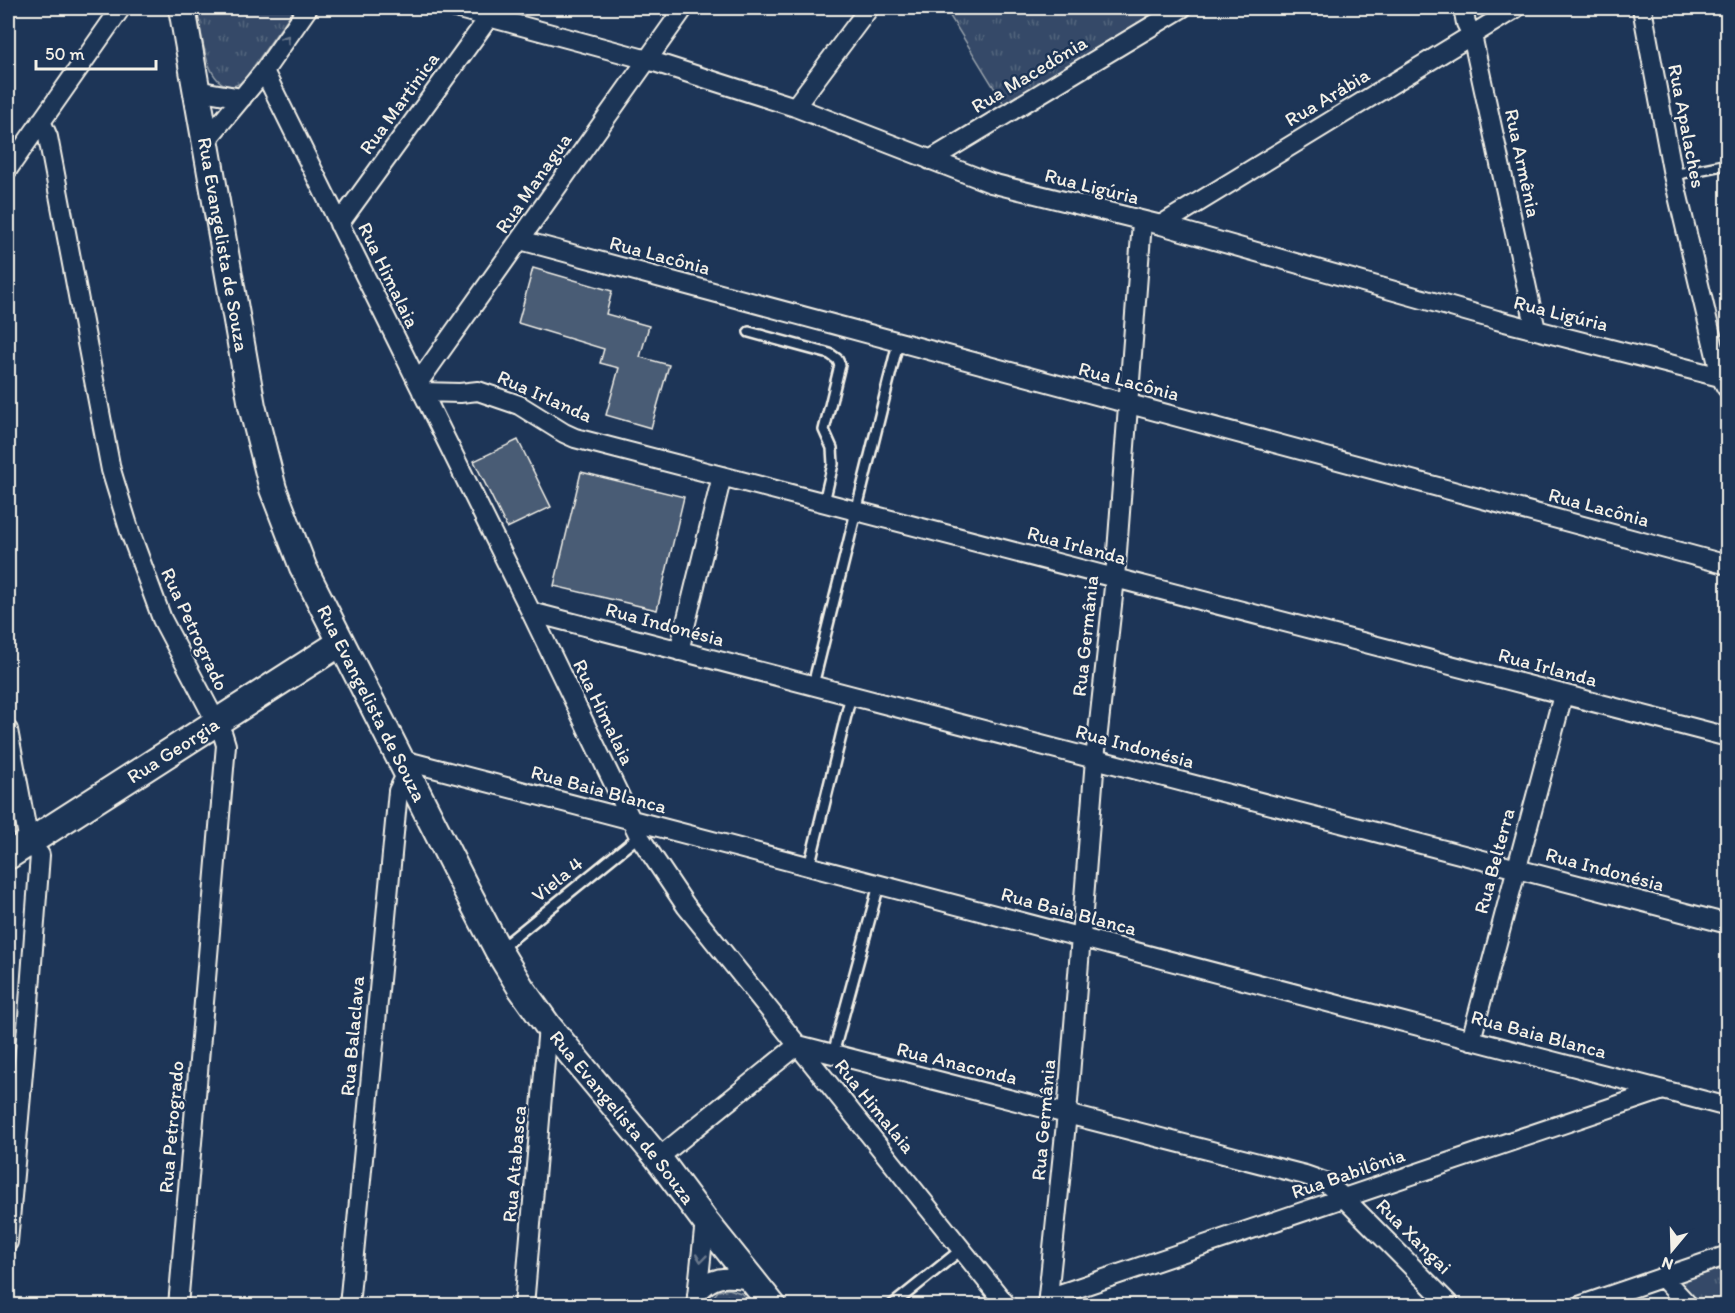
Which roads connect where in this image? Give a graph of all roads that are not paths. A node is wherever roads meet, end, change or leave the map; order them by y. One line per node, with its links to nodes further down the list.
1 (121, 8): 18 (street)
2 (182, 8): 15 (main road, Rua Evangelista de Souza)
3 (308, 8): 14 (street, one-way to 3)
4 (454, 8): 11 (street, Rua Ligúria)
5 (684, 8): 13 (street, Rua Managua)
6 (869, 8): 17 (street)
7 (1182, 8): 20 (street, Rua Macedônia)
8 (1463, 8): 12 (street, Rua Armênia)
9 (1516, 8): 12 (street, Rua Arábia)
10 (1642, 8): 23 (street, Rua Apalaches)
11 (493, 12): 13 (street, Rua Ligúria); 25 (street, Rua Martinica)
12 (1472, 35): 26 (street, Rua Arábia); 28 (street, Rua Armênia)
13 (648, 60): 17 (street, Rua Ligúria); 27 (street, Rua Managua)
14 (264, 71): 16 (street); 25 (street, Rua Himalaia)
15 (196, 90): 16 (street); 19 (main road, Rua Evangelista de Souza)
16 (242, 98): 19 (street)
17 (795, 107): 20 (street, Rua Ligúria)
18 (41, 121): 22 (street); 45 (street, Rua Petrogrado)
19 (205, 142): 40 (main road, Rua Evangelista de Souza)
20 (930, 160): 24 (street, Rua Ligúria)
21 (1728, 164): 23 (lane)
22 (8, 169)
23 (1673, 175): 31 (street, Rua Apalaches)
24 (1143, 222): 26 (street, Rua Ligúria); 33 (street, Rua Germânia)
25 (339, 224): 32 (street, Rua Himalaia)
26 (1161, 225): 28 (street, Rua Ligúria)
27 (520, 240): 30 (street, Rua Lacônia); 32 (street, Rua Managua)
28 (1536, 330): 31 (street, Rua Ligúria)
29 (749, 332): 35 (lane)
30 (898, 343): 33 (street, Rua Lacônia); 36 (lane)
31 (1726, 383)
32 (420, 387): 34 (street, Rua Irlanda); 39 (street, Rua Himalaia)
33 (1128, 404): 37 (street, Rua Lacônia); 38 (street, Rua Germânia)
34 (722, 476): 35 (street, Rua Irlanda); 41 (street)
35 (824, 502): 36 (street, Rua Irlanda)
36 (856, 511): 38 (street, Rua Irlanda); 42 (lane)
37 (1728, 565)
38 (1115, 578): 44 (street, Rua Irlanda); 48 (street, Rua Germânia)
39 (531, 612): 41 (street, Rua Indonésia); 50 (street, Rua Himalaia)
40 (340, 643): 45 (main road, Rua Georgia); 49 (main road, Rua Evangelista de Souza)
41 (679, 651): 42 (street, Rua Indonésia)
42 (813, 685): 43 (street, Rua Indonésia)
43 (851, 695): 48 (street, Rua Indonésia); 53 (lane)
44 (1563, 695): 47 (street, Rua Irlanda); 54 (street, Rua Belterra)
45 (216, 723): 51 (main road, Rua Georgia); 76 (street, Rua Petrogrado)
46 (8, 730): 51 (street)
47 (1728, 737)
48 (1095, 759): 54 (street, Rua Indonésia); 57 (street, Rua Germânia)
49 (403, 766): 50 (street, Rua Baia Blanca); 58 (main road, Rua Evangelista de Souza); 77 (street, Rua Balaclava)
50 (635, 828): 53 (street, Rua Baia Blanca); 58 (lane, Viela 4); 61 (street, Rua Himalaia)
51 (29, 842): 52 (main road, Rua Georgia); 69 (street)
52 (8, 856)
53 (809, 867): 55 (street, Rua Baia Blanca)
54 (1515, 869): 56 (street, Rua Indonésia); 60 (street, Rua Belterra)
55 (879, 885): 57 (street, Rua Baia Blanca); 62 (lane)
56 (1728, 924)
57 (1082, 937): 60 (street, Rua Baia Blanca); 65 (street, Rua Germânia)
58 (498, 950): 59 (main road, Rua Evangelista de Souza)
59 (548, 1026): 66 (main road, Rua Evangelista de Souza); 78 (street, Rua Atabasca)
60 (1471, 1040): 63 (street, Rua Baia Blanca)
61 (798, 1045): 62 (street, Rua Anaconda); 66 (street); 70 (street, Rua Himalaia)
62 (833, 1054): 65 (street, Rua Anaconda)
63 (1663, 1090): 64 (street, Rua Baia Blanca); 67 (street, Rua Babilônia)
64 (1728, 1107)
65 (1066, 1114): 67 (street, Rua Anaconda); 75 (street, Rua Germânia)
66 (658, 1158): 68 (main road, Rua Evangelista de Souza)
67 (1344, 1198): 75 (street, Rua Babilônia); 82 (street, Rua Xangai)
68 (705, 1221): 73 (main road, Rua Evangelista de Souza); 74 (street, one-way to 74)
69 (8, 1242)
70 (962, 1249): 80 (lane); 81 (street, Rua Himalaia)
71 (1728, 1255): 72 (street)
72 (1662, 1277): 83 (street); 84 (street)
73 (752, 1280): 74 (street); 79 (main road, Rua Evangelista de Souza)
74 (697, 1300)
75 (1048, 1302)
76 (178, 1305)
77 (349, 1305)
78 (524, 1305)
79 (773, 1305)
80 (891, 1305)
81 (1007, 1305)
82 (1451, 1305)
83 (1579, 1305)
84 (1689, 1305)

